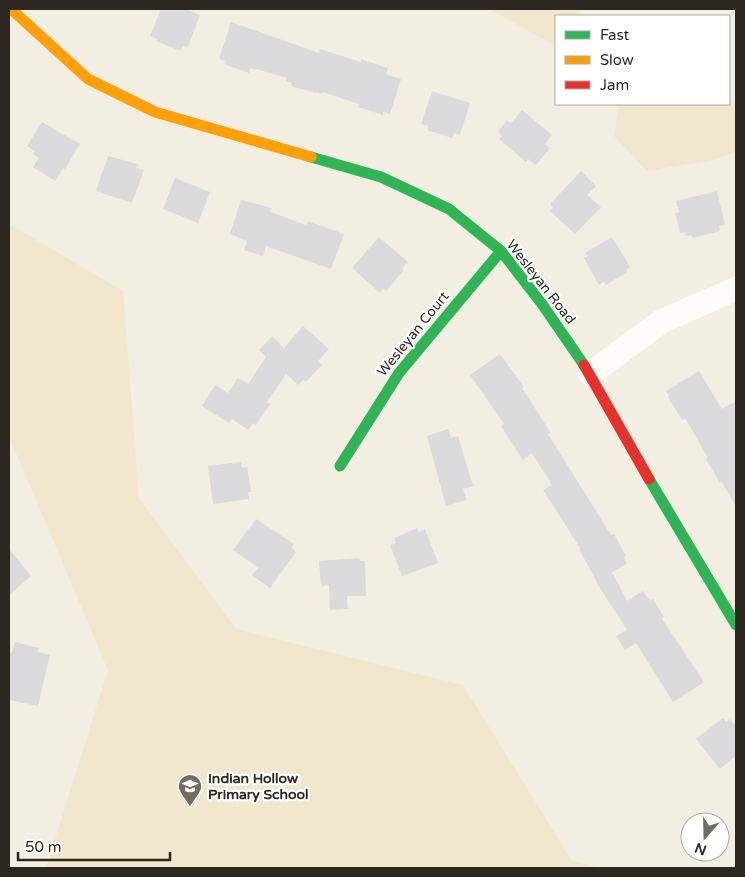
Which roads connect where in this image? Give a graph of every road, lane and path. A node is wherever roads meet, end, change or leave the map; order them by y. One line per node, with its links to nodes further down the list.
1 (11, 9): 2 (street, Wesleyan Road)
2 (501, 251): 4 (street, Wesleyan Road); 5 (street, Wesleyan Court)
3 (736, 289): 4 (street)
4 (590, 374): 6 (street, Wesleyan Road)
5 (340, 466)
6 (736, 625)

